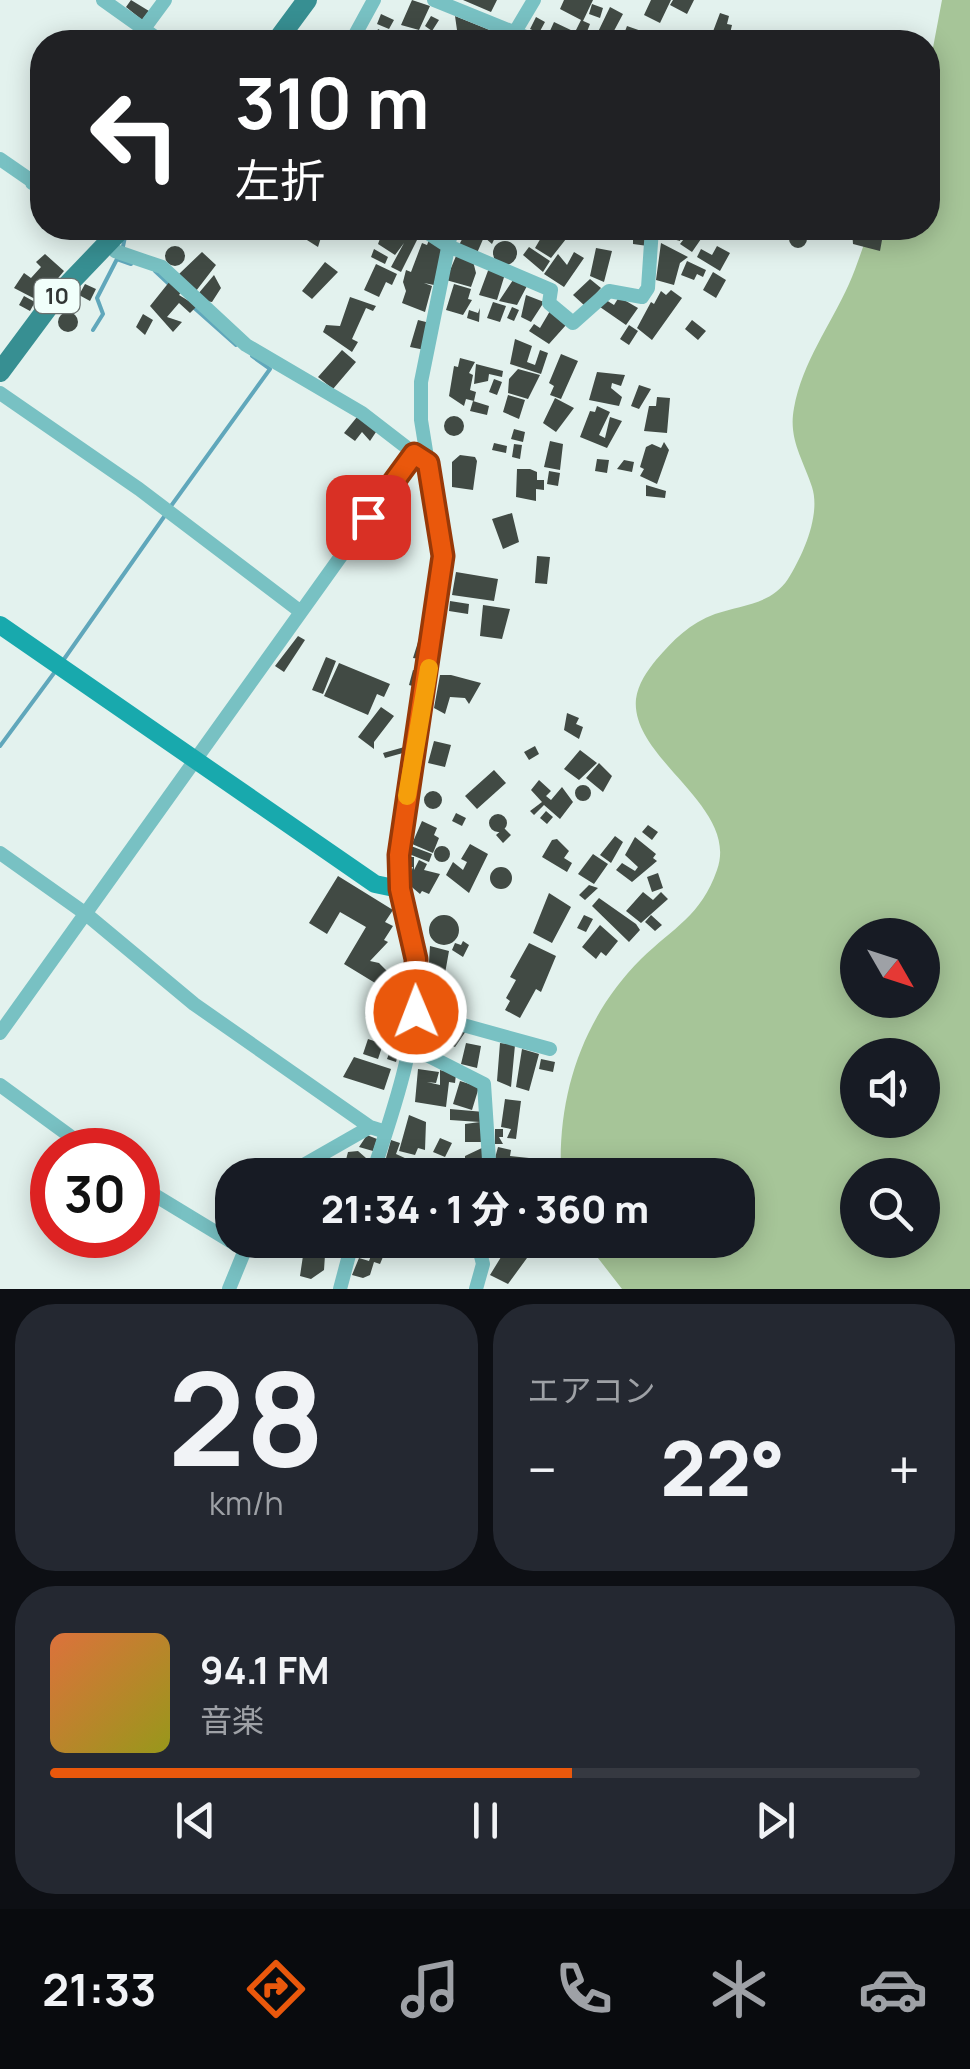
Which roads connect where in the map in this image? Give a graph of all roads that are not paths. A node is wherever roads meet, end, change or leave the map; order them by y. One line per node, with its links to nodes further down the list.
1 (103, 0): 7 (street)
2 (165, 0): 7 (street)
3 (307, 0): 8 (main road)
4 (374, 0): 9 (street)
5 (434, 0): 10 (street)
6 (534, 0): 11 (street)
7 (143, 29)
8 (285, 30)
9 (358, 30)
10 (496, 30)
11 (515, 30)
12 (0, 160): 13 (street)
13 (30, 180)
14 (99, 240): 20 (main road, 10)
15 (112, 240): 22 (street)
16 (438, 240): 19 (street)
17 (448, 240): 19 (street)
18 (651, 240): 19 (street)
19 (446, 245): 23 (street)
20 (0, 372)
21 (0, 393): 24 (street)
22 (414, 454): 23 (street); 24 (street)
23 (428, 463): 28 (street)
24 (301, 612): 26 (street)
25 (0, 625): 26 (street)
26 (196, 764): 28 (street); 29 (street)
27 (0, 852): 29 (street)
28 (400, 889): 30 (street)
29 (86, 914): 31 (street); 35 (street)
30 (416, 1012): 32 (street); 33 (street)
31 (0, 1033)
32 (411, 1047): 37 (street); 40 (street)
33 (550, 1049)
34 (0, 1085): 36 (street)
35 (370, 1126): 37 (street); 38 (street)
36 (60, 1128)
37 (386, 1132): 39 (street)
38 (315, 1158)
39 (378, 1158)
40 (489, 1158)
41 (160, 1197): 42 (street)
42 (215, 1227)
43 (242, 1258): 46 (street)
44 (348, 1258): 47 (street)
45 (481, 1258): 48 (street)
46 (229, 1289)
47 (340, 1289)
48 (476, 1289)

